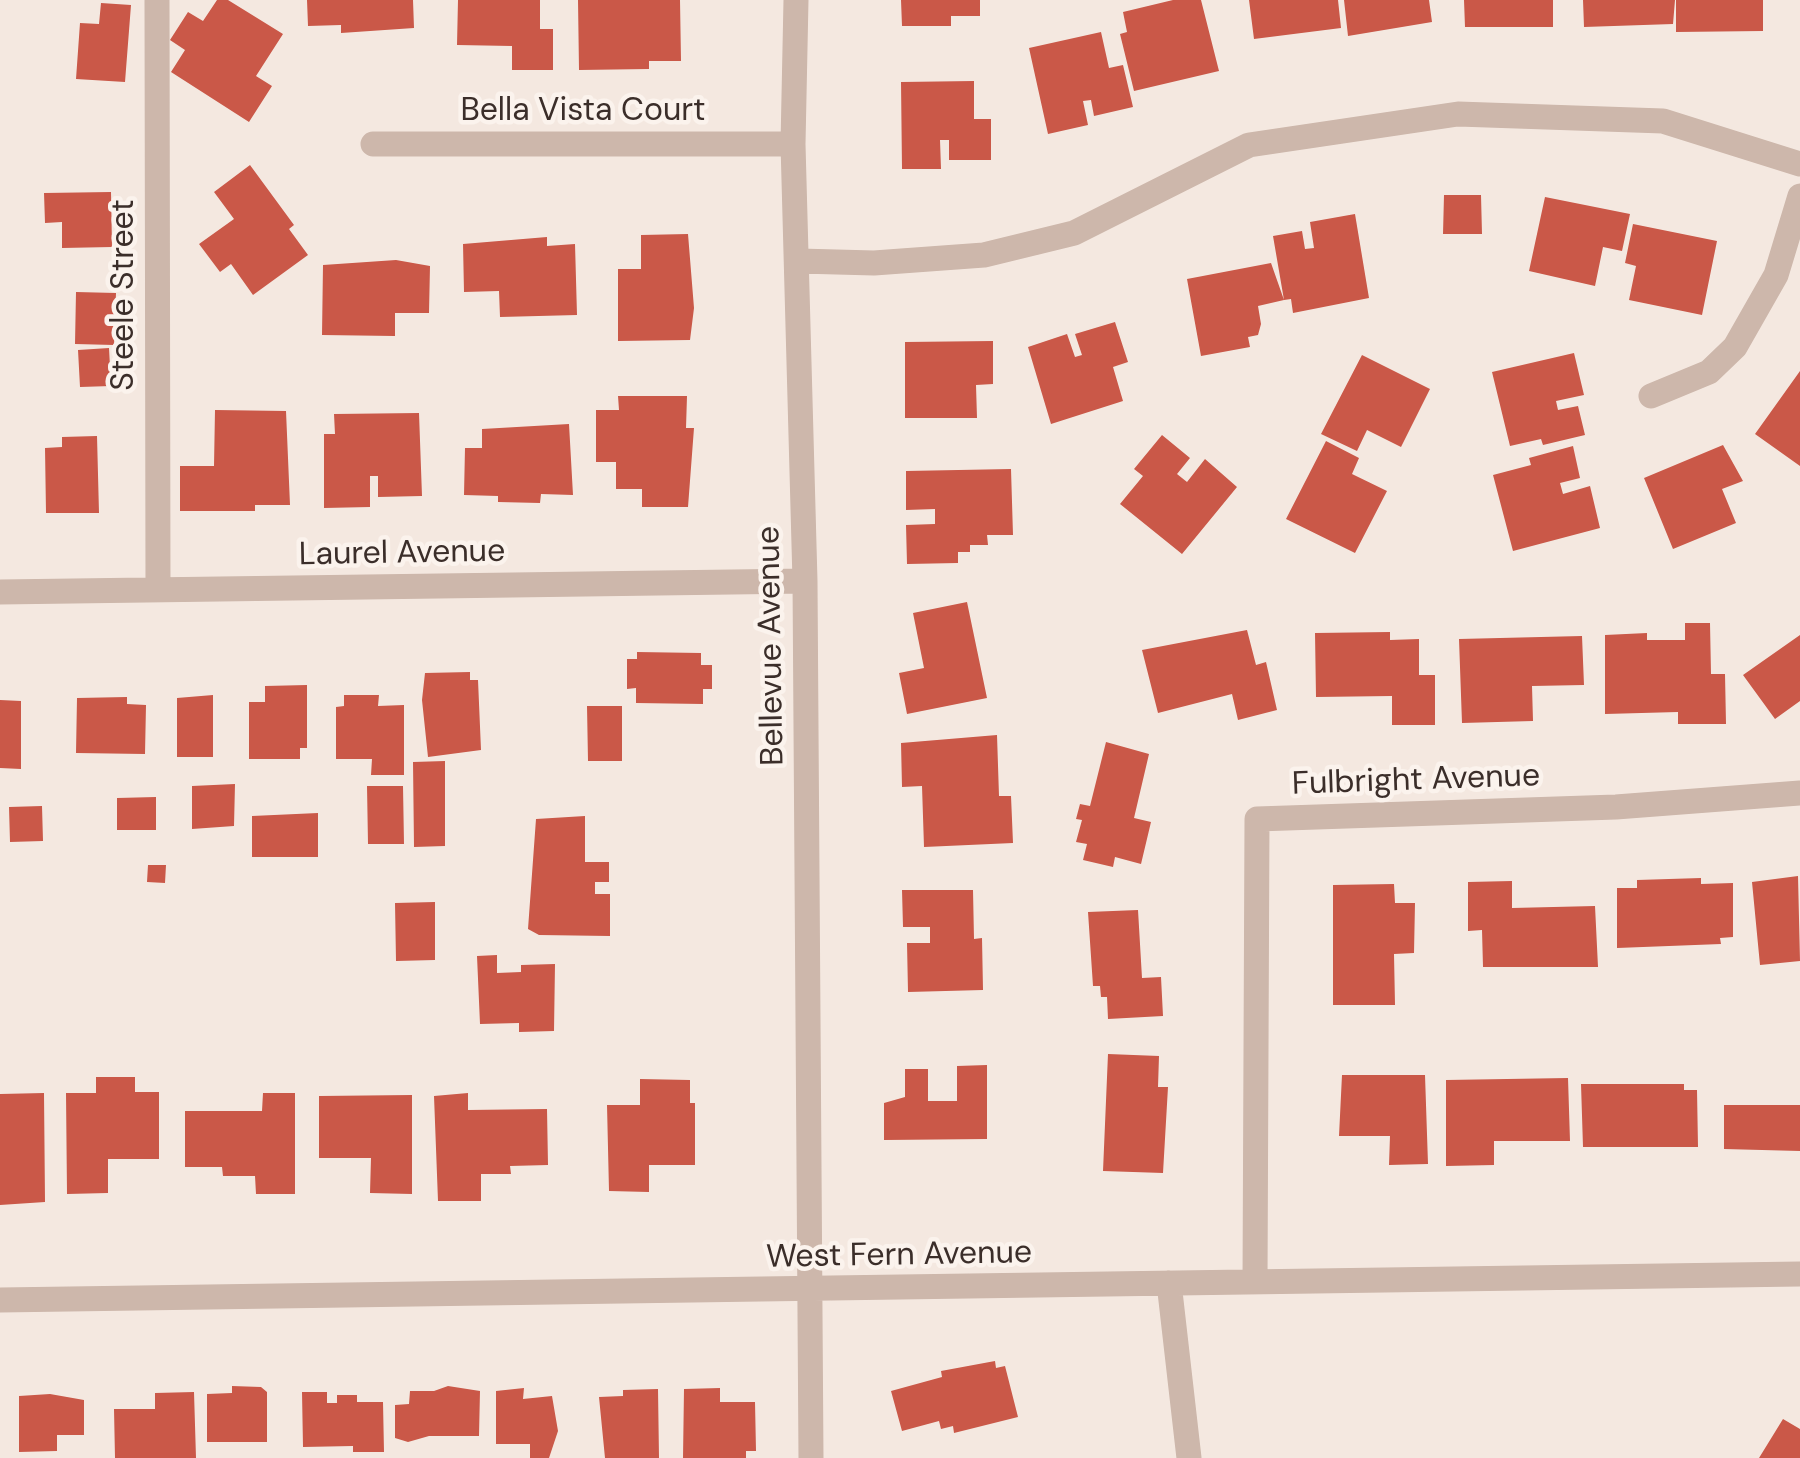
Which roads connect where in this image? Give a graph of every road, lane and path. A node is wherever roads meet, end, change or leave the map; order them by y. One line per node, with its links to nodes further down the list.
1 (156, 0): 10 (street, Steele Street)
2 (796, 0): 4 (street, Bellevue Avenue)
3 (373, 144): 4 (street, Bella Vista Court)
4 (793, 144): 7 (street, Bellevue Avenue)
5 (1800, 164): 7 (street)
6 (1800, 196): 8 (street)
7 (799, 262): 9 (street, Bellevue Avenue)
8 (1651, 396)
9 (805, 581): 10 (street, Laurel Avenue); 16 (street, Bellevue Avenue)
10 (158, 589): 11 (street, Laurel Avenue)
11 (0, 592)
12 (1800, 793): 14 (street, Fulbright Avenue)
13 (1800, 1274): 14 (street, West Fern Avenue)
14 (1255, 1282): 15 (street, West Fern Avenue)
15 (1169, 1283): 16 (street, West Fern Avenue); 19 (street)
16 (809, 1291): 17 (street, West Fern Avenue); 18 (street, Bellevue Avenue)
17 (0, 1300)
18 (811, 1458)
19 (1189, 1458)

